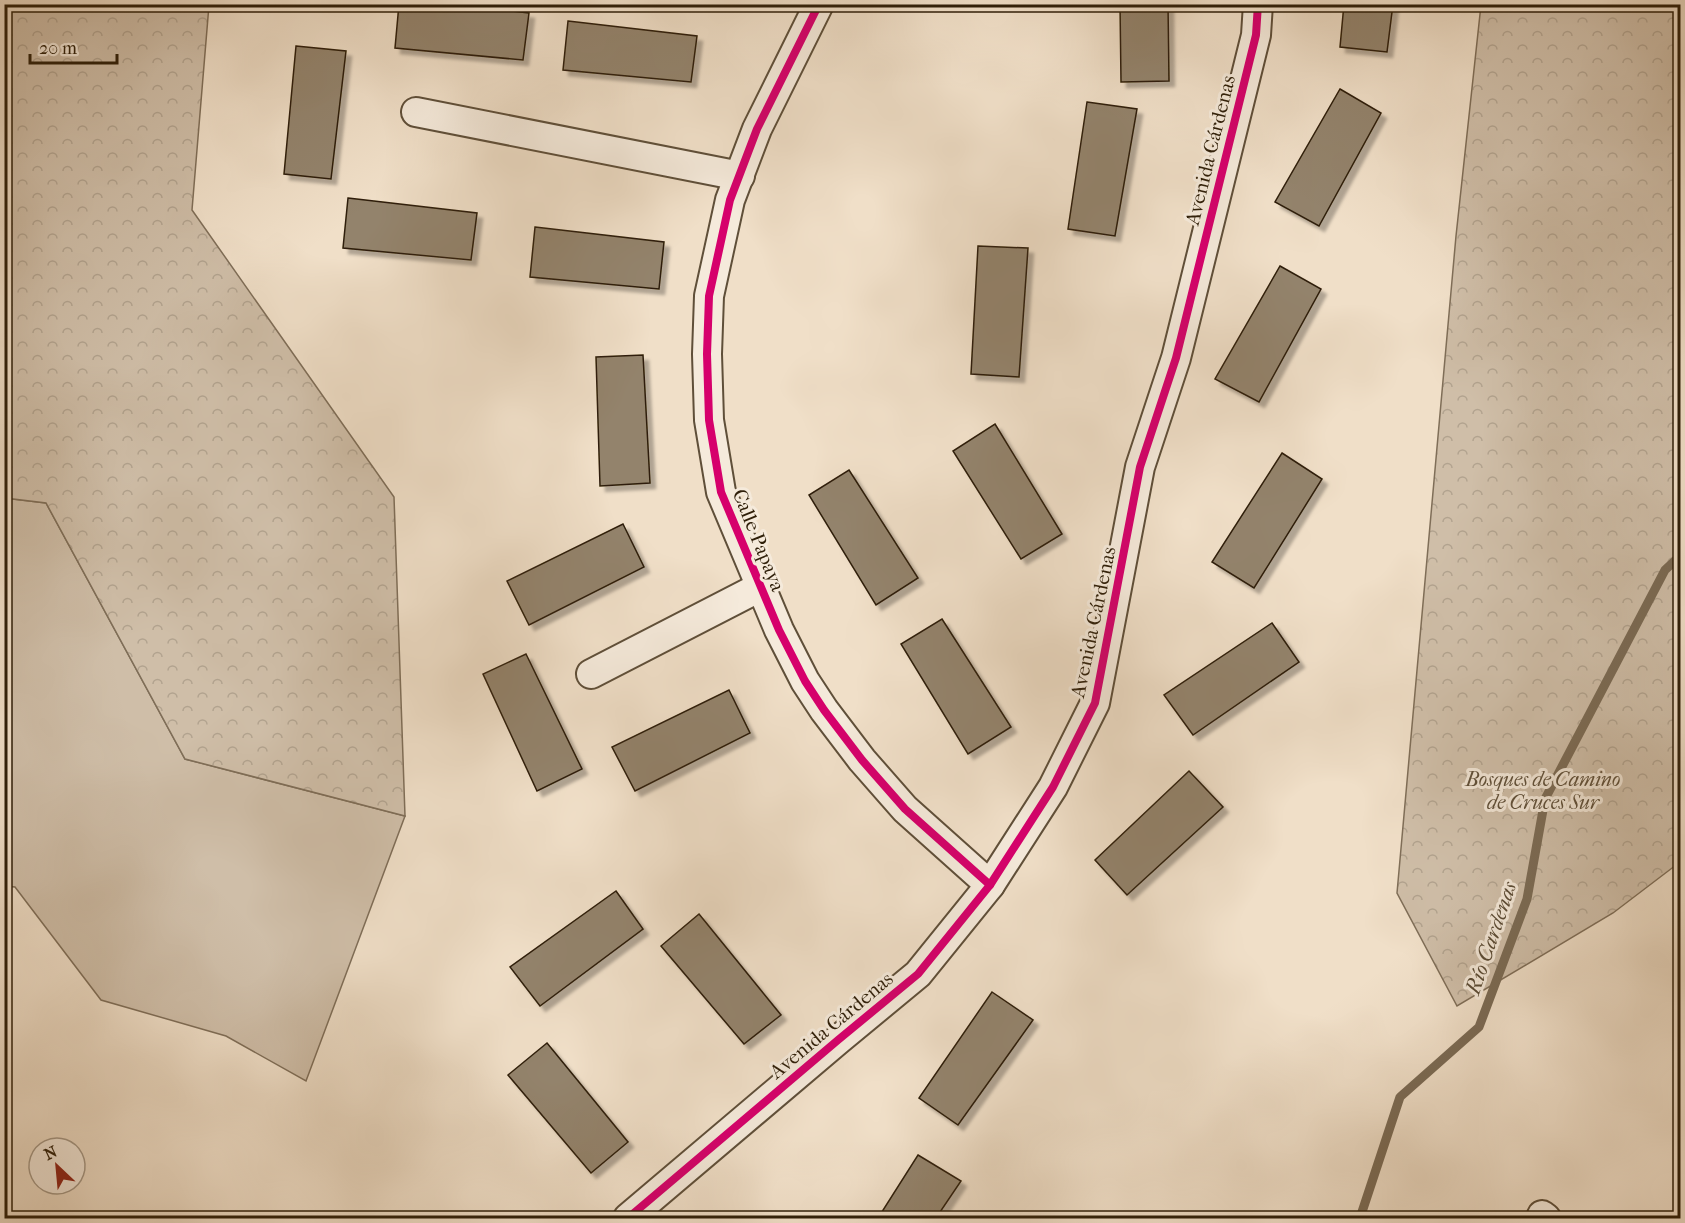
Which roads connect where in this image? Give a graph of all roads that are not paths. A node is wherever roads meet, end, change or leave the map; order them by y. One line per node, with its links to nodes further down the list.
1 (819, 4): 4 (street, Calle Papaya)
2 (1258, 4): 7 (street, Avenida Cárdenas)
3 (416, 112): 4 (street)
4 (740, 176): 5 (street, Calle Papaya)
5 (760, 587): 6 (street); 7 (street, Calle Papaya)
6 (591, 674)
7 (990, 885): 8 (street, Avenida Cárdenas)
8 (628, 1218)

